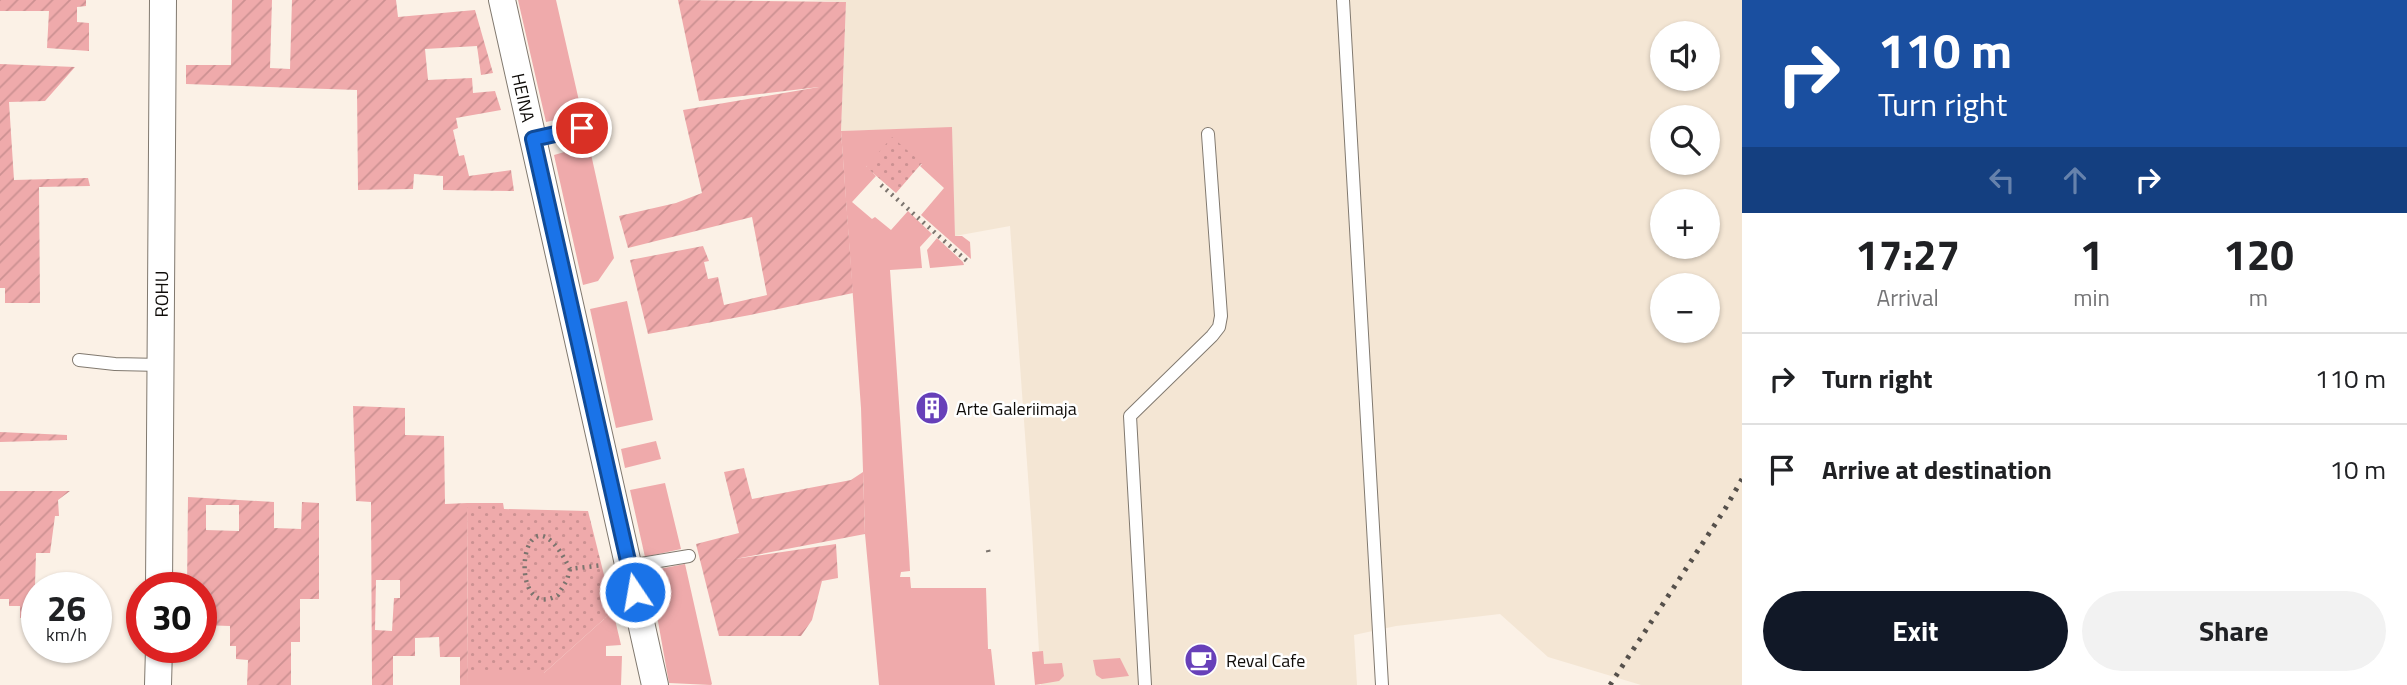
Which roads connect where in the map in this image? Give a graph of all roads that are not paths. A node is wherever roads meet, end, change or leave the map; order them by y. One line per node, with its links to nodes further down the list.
1 (163, 0): 8 (street, ROHU)
2 (502, 0): 6 (street, HEINA)
3 (1343, 0): 16 (lane)
4 (582, 128): 6 (lane)
5 (1208, 134): 15 (lane)
6 (533, 139): 10 (street, HEINA)
7 (79, 360): 8 (lane)
8 (161, 365): 11 (street, ROHU)
9 (689, 556): 10 (lane)
10 (629, 566): 14 (street, HEINA)
11 (159, 572)
12 (159, 663): 13 (street)
13 (158, 685)
14 (655, 685)
15 (1145, 685)
16 (1382, 685)

